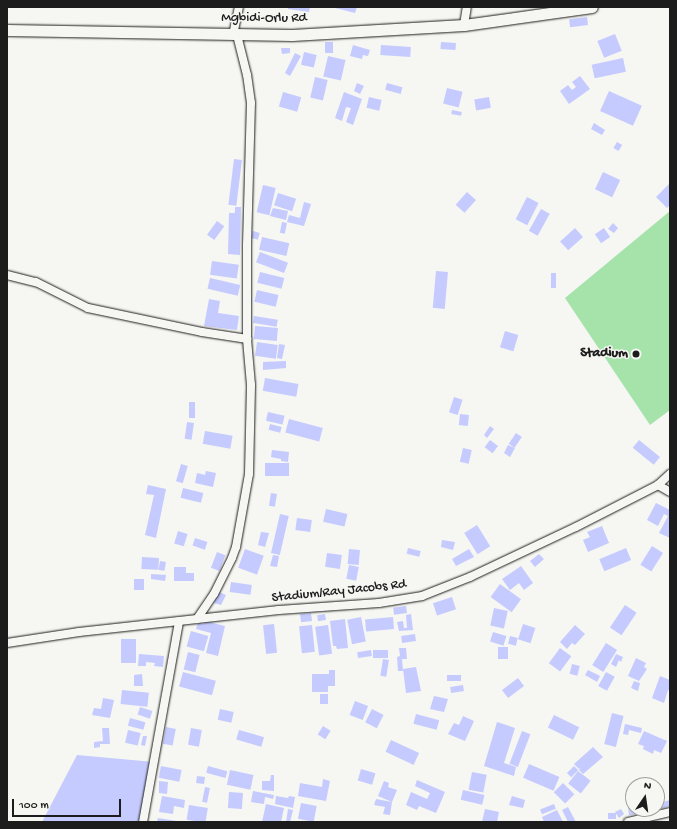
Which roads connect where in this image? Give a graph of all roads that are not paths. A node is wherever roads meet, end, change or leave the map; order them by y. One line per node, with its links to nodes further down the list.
1 (239, 7): 6 (street)
2 (467, 7): 4 (street)
3 (592, 7): 4 (main road, Mgbidi-Orlu Rd)
4 (464, 25): 6 (main road, Mgbidi-Orlu Rd)
5 (7, 30): 6 (main road, Mgbidi-Orlu Rd)
6 (235, 35): 8 (street)
7 (7, 275): 8 (street)
8 (247, 339): 12 (street)
9 (670, 474): 10 (street, Stadium/Ray Jacobs Rd)
10 (658, 485): 11 (street); 12 (street, Stadium/Ray Jacobs Rd)
11 (670, 492)
12 (197, 619): 13 (street, Stadium/Ray Jacobs Rd)
13 (179, 621): 14 (street, Stadium/Ray Jacobs Rd); 16 (street)
14 (7, 643)
15 (670, 812): 17 (street)
16 (143, 822)
17 (628, 822)

